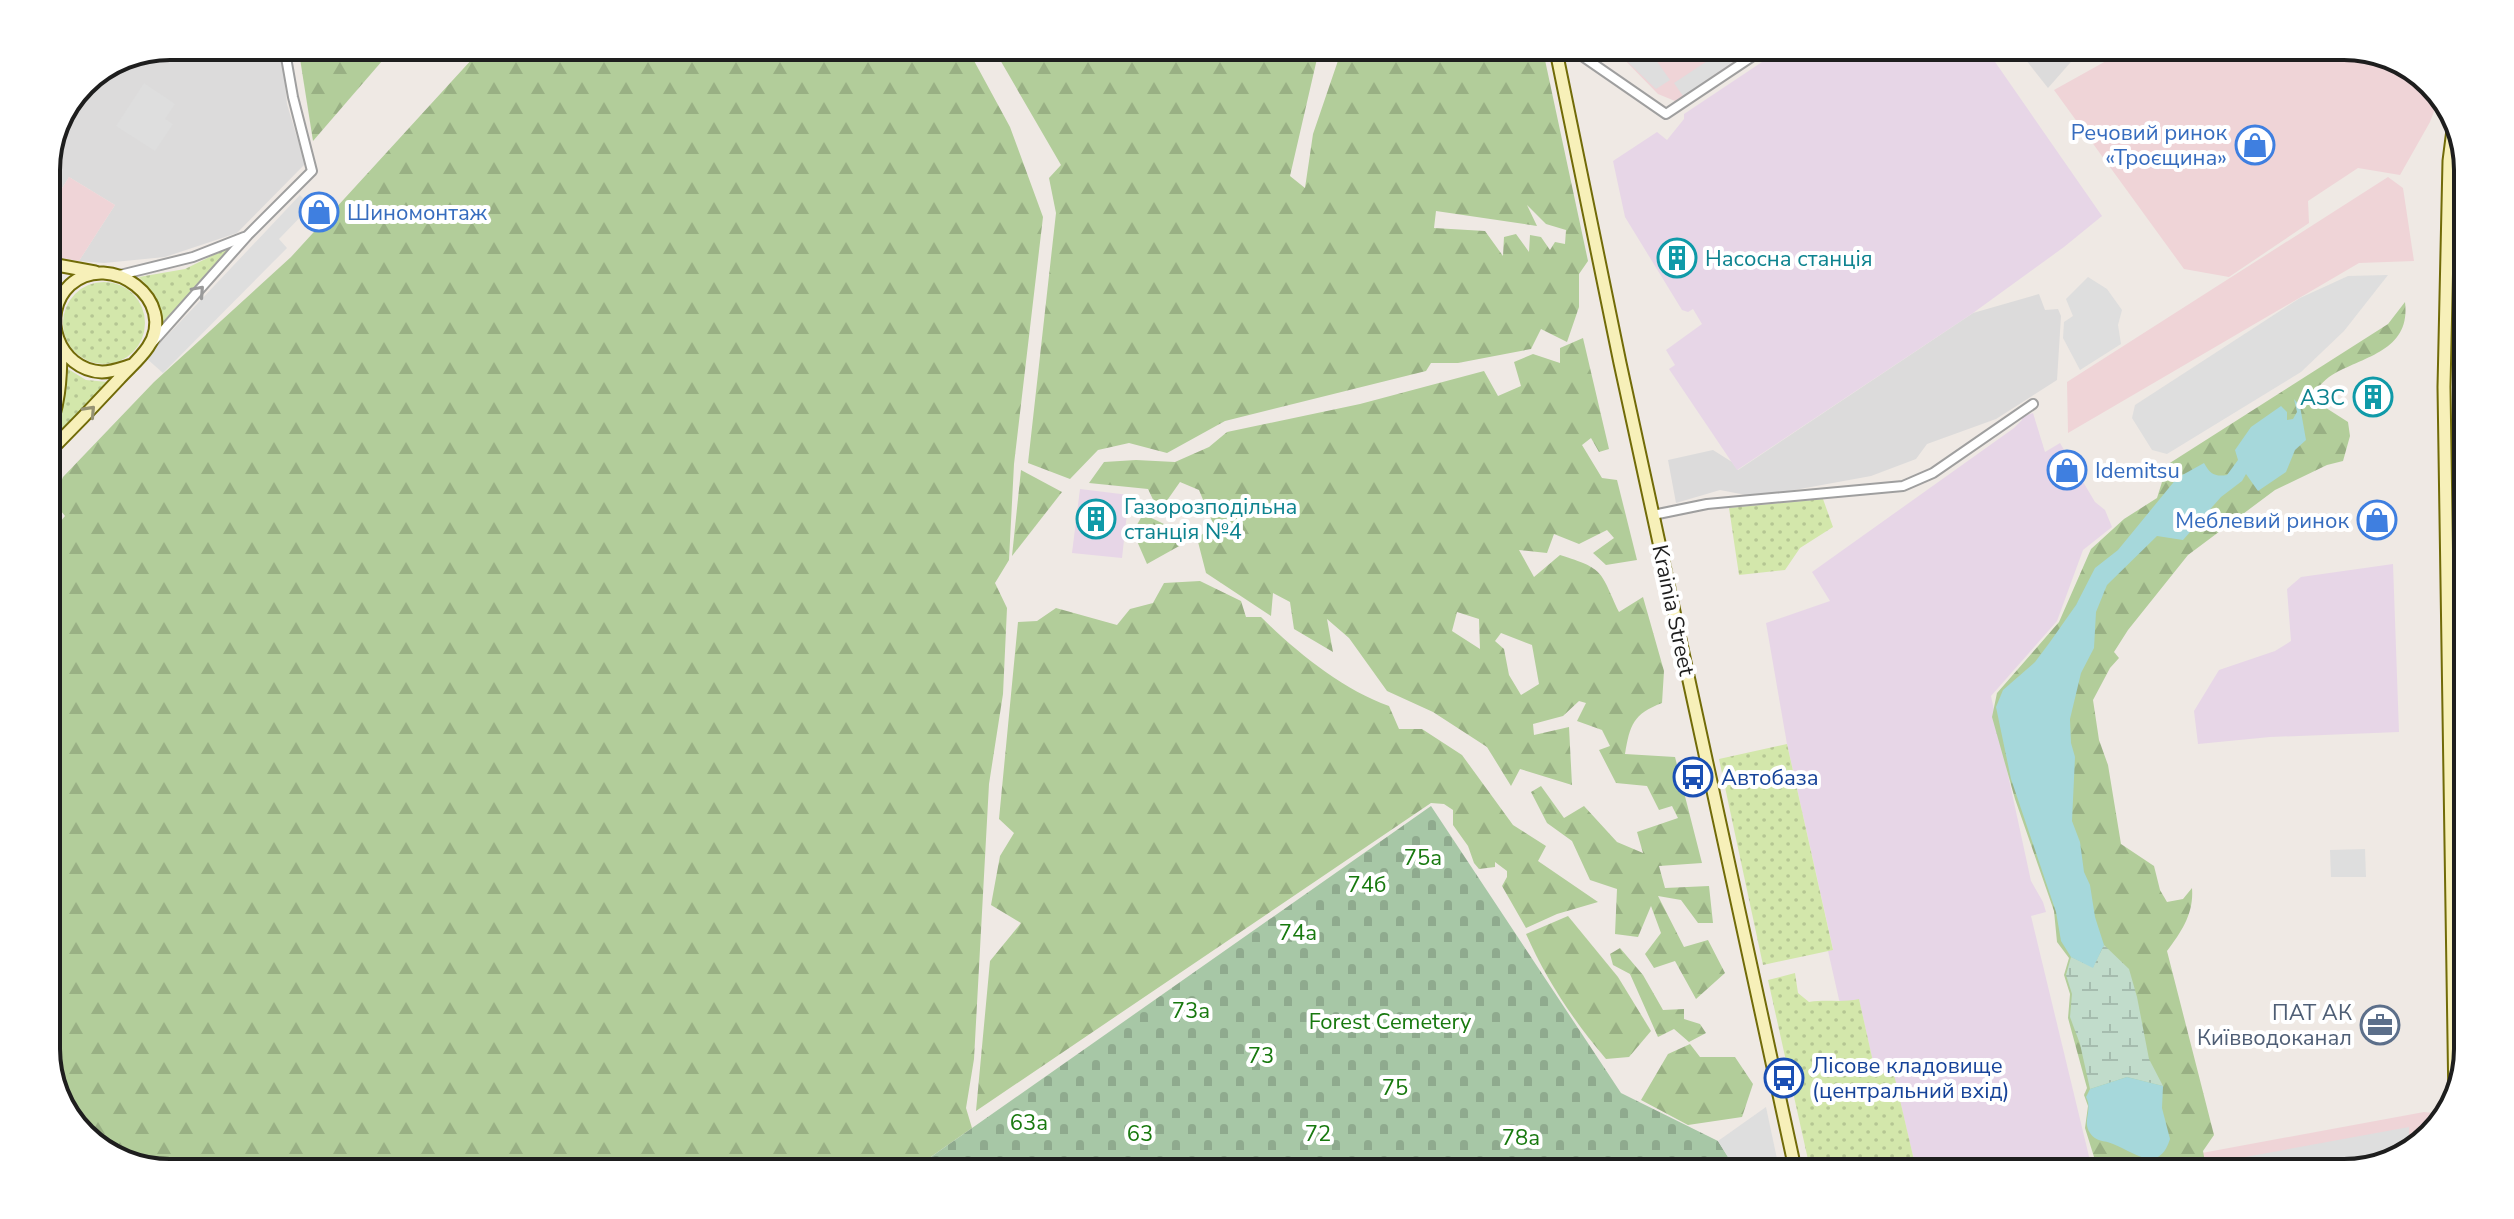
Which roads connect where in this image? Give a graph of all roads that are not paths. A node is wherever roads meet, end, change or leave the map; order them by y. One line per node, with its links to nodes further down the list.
1 (286, 60): 6 (street)
2 (1558, 60): 18 (street, Krainia Street)
3 (1588, 60): 4 (street)
4 (1747, 60)
5 (2451, 145): 19 (street)
6 (248, 235): 9 (street); 12 (street, one-way to 6)
7 (60, 265): 8 (street)
8 (99, 272): 9 (street); 10 (street)
9 (120, 275): 12 (street)
10 (60, 300)
11 (60, 345): 13 (street)
12 (149, 346): 14 (street)
13 (61, 348): 14 (street); 15 (street)
14 (132, 365): 17 (street, one-way to 14)
15 (60, 391)
16 (2033, 404): 18 (street)
17 (60, 440)
18 (1653, 515): 20 (street, Krainia Street)
19 (2454, 1039)
20 (1793, 1159)

